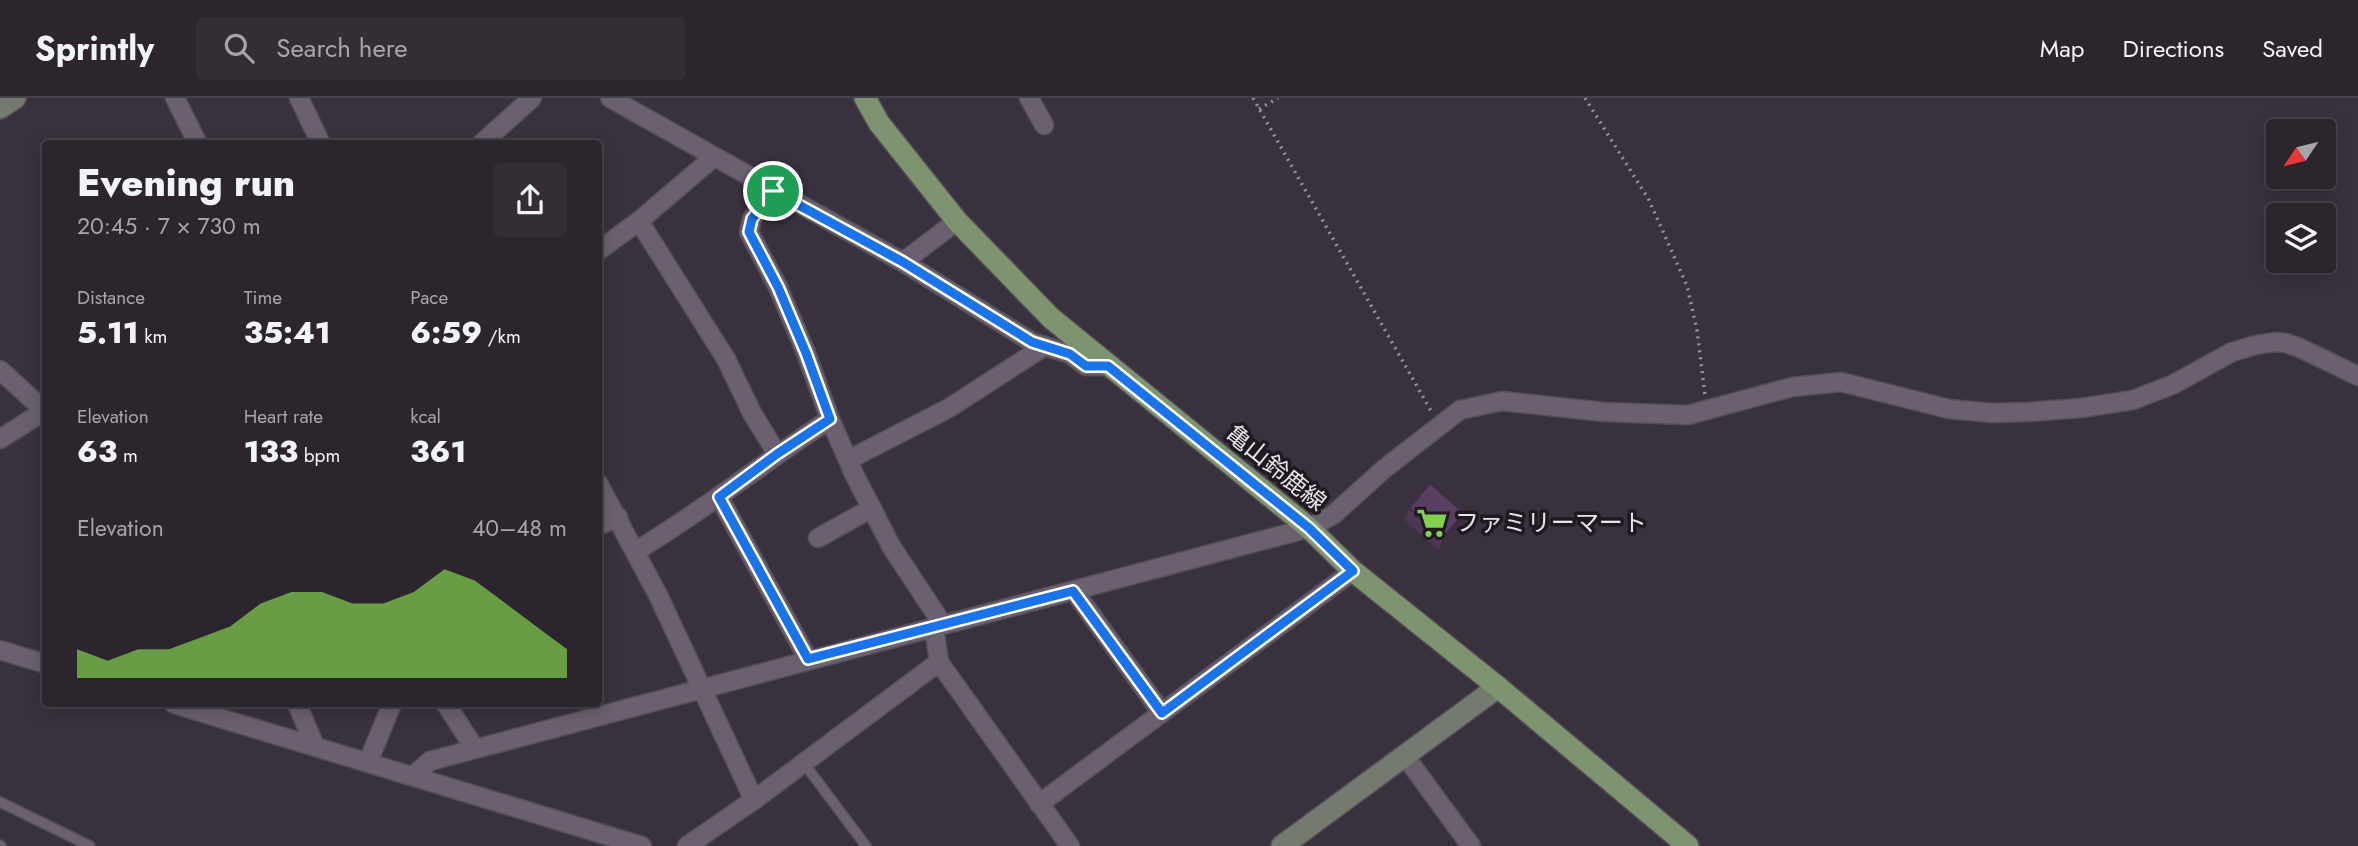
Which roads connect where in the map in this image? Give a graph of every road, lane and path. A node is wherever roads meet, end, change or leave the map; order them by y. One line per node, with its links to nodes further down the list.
1 (15, 98): 11 (street)
2 (175, 98): 14 (street)
3 (299, 98): 15 (street)
4 (532, 98): 16 (street)
5 (610, 98): 17 (street)
6 (864, 98): 20 (main road, 亀山鈴鹿線)
7 (1029, 98): 13 (street)
8 (1253, 98): 12 (path)
9 (1278, 98): 12 (path)
10 (1585, 98): 28 (path)
11 (0, 108)
12 (1259, 109): 31 (path)
13 (1044, 125)
14 (196, 140)
15 (319, 140)
16 (485, 140)
17 (714, 157): 18 (street); 19 (street)
18 (773, 191): 22 (street); 30 (street)
19 (639, 221): 21 (street); 33 (street)
20 (957, 221): 22 (street); 24 (main road, 亀山鈴鹿線)
21 (602, 248)
22 (903, 262): 23 (street)
23 (1045, 346): 24 (street); 34 (street)
24 (1108, 366): 40 (main road, 亀山鈴鹿線)
25 (0, 370): 27 (street)
26 (2358, 376): 28 (street)
27 (42, 408)
28 (1707, 411): 31 (street)
29 (42, 413): 32 (street)
30 (830, 419): 33 (street); 34 (street)
31 (1438, 425): 40 (street)
32 (0, 439)
33 (777, 454): 36 (street)
34 (848, 460): 37 (street)
35 (602, 489): 38 (street)
36 (719, 497): 42 (street); 47 (street)
37 (872, 508): 41 (street); 45 (street)
38 (618, 517): 39 (street); 42 (street)
39 (602, 524)
40 (1309, 528): 43 (main road, 亀山鈴鹿線); 44 (street)
41 (818, 538)
42 (636, 551): 51 (street)
43 (1353, 571): 50 (main road, 亀山鈴鹿線); 56 (street)
44 (1073, 591): 45 (street); 56 (street)
45 (939, 626): 47 (street); 48 (street)
46 (0, 650): 49 (street)
47 (808, 659): 51 (street)
48 (939, 662): 61 (street); 65 (street)
49 (42, 663)
50 (1499, 687): 59 (street); 73 (main road, 亀山鈴鹿線)
51 (702, 688): 58 (street); 63 (street)
52 (184, 707): 57 (street)
53 (298, 707): 57 (street)
54 (391, 707): 60 (street)
55 (448, 707): 58 (street)
56 (1162, 713): 65 (street)
57 (315, 746): 60 (street)
58 (475, 749): 62 (street)
59 (1405, 756): 71 (street); 72 (street)
60 (368, 762): 62 (street)
61 (803, 762): 63 (street); 69 (lane)
62 (413, 776): 67 (street)
63 (754, 800): 68 (street)
64 (0, 802): 66 (lane)
65 (1039, 804): 70 (street)
66 (90, 846)
67 (642, 846)
68 (687, 846)
69 (866, 846)
70 (1070, 846)
71 (1282, 846)
72 (1471, 846)
73 (1688, 846)

